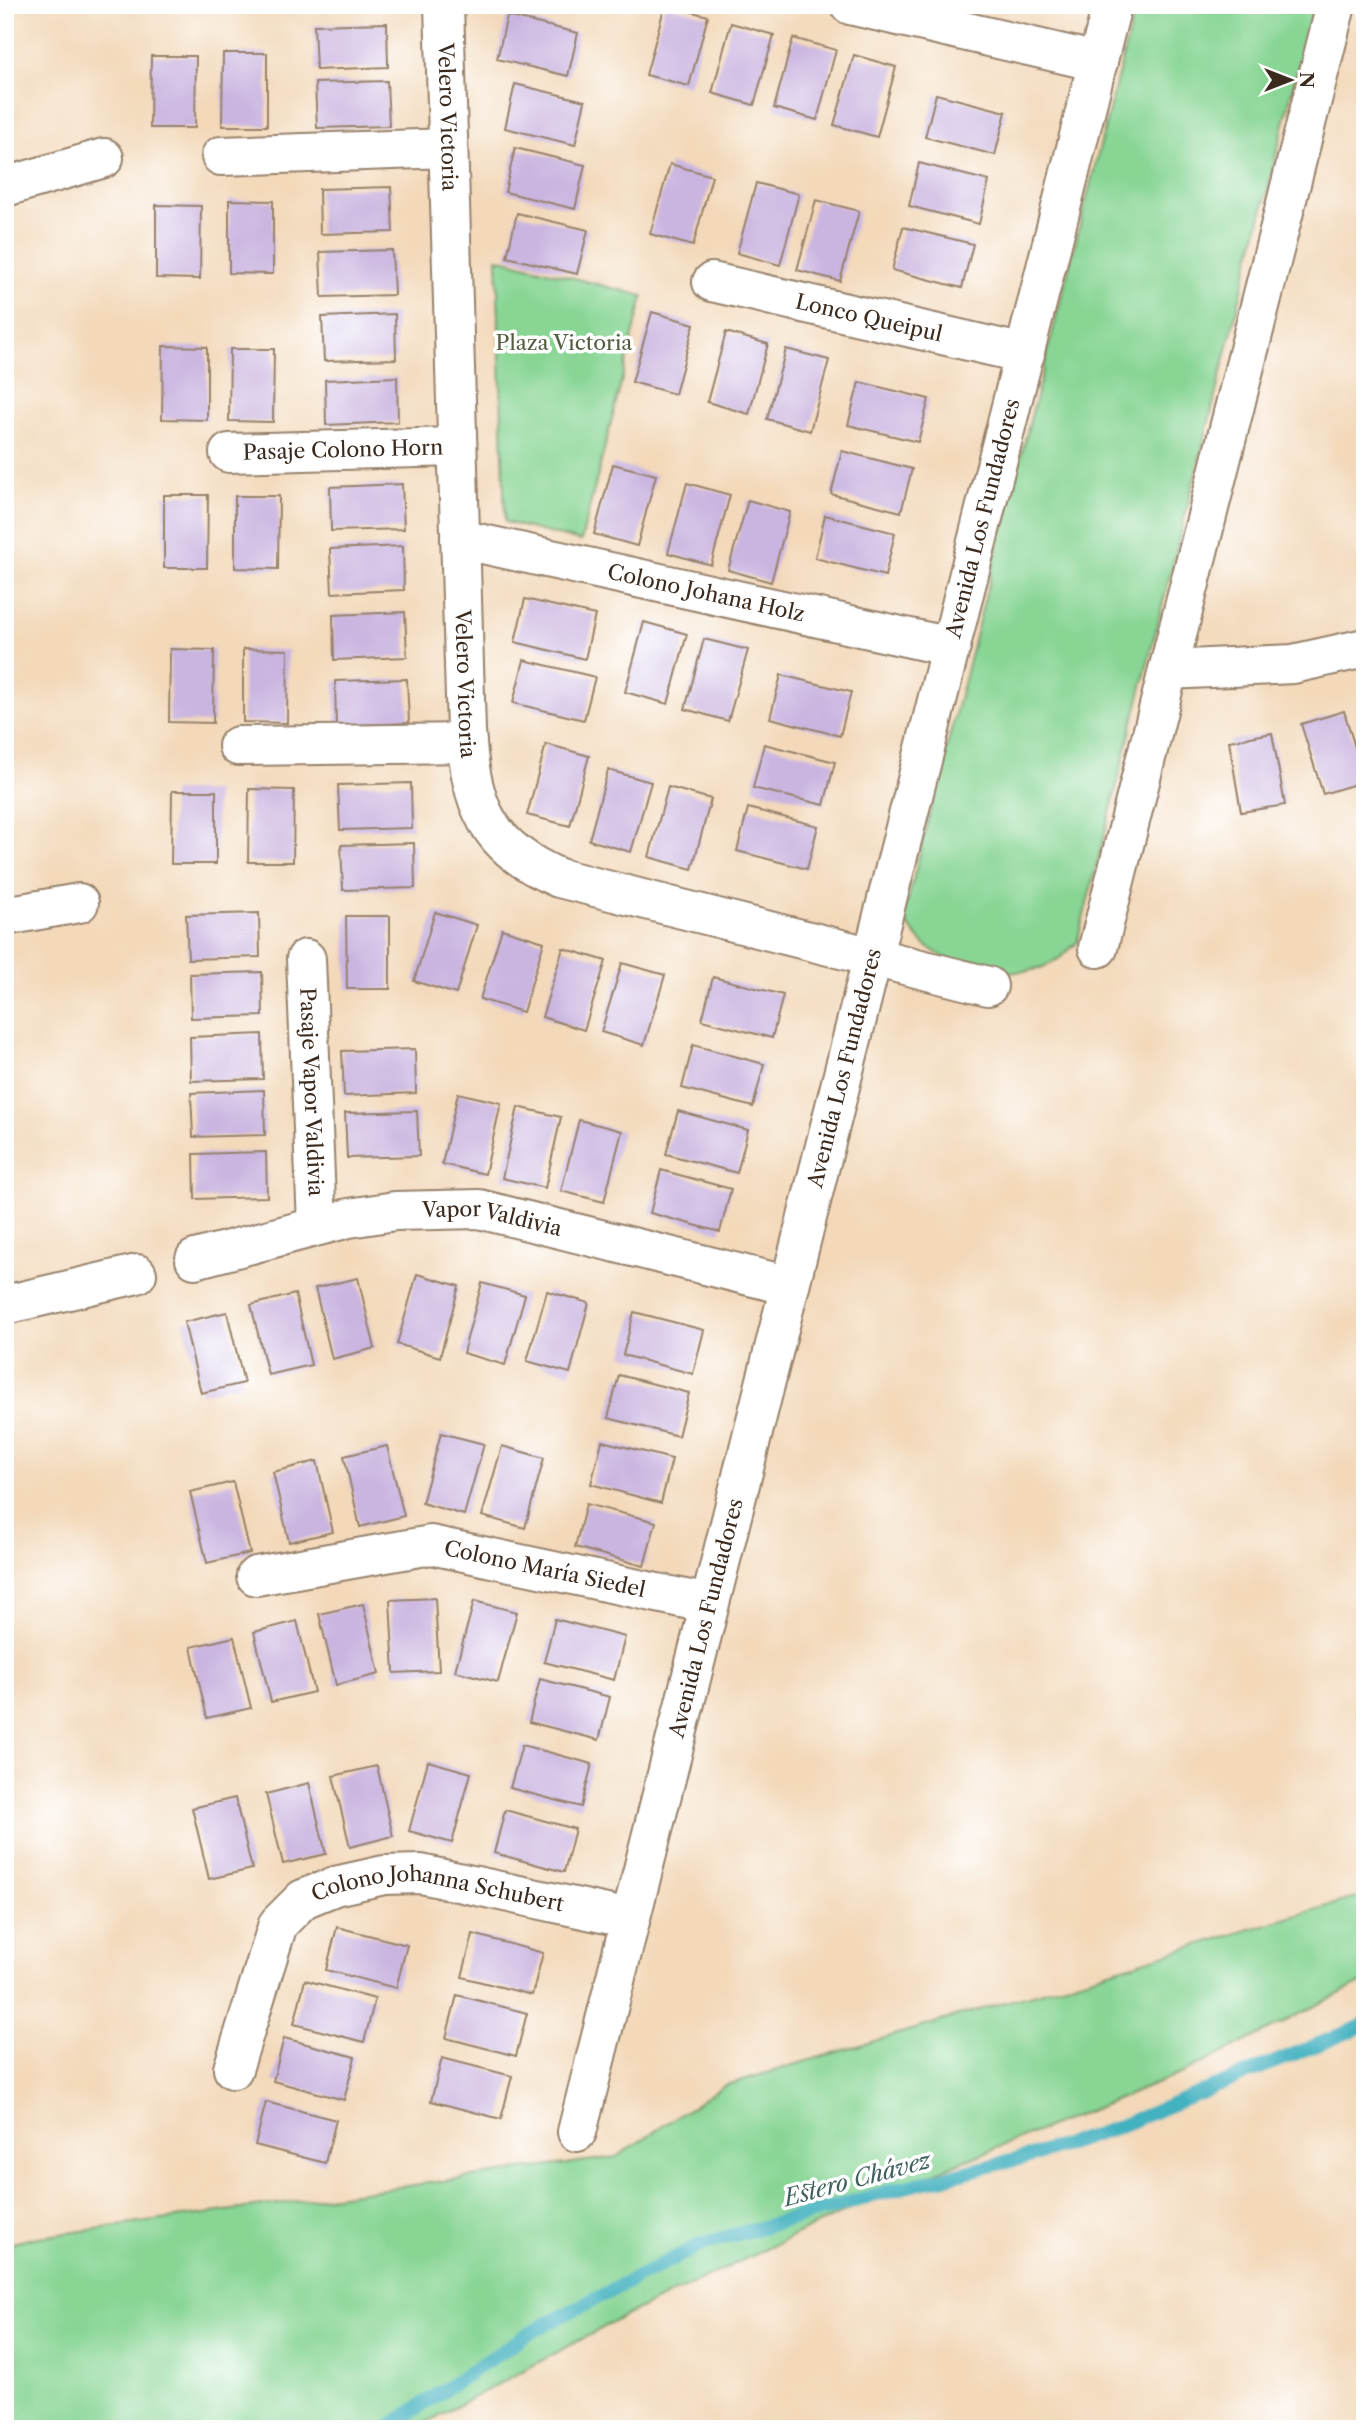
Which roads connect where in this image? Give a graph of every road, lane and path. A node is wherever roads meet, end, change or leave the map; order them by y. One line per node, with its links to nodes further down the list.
1 (444, 5): 6 (street, Velero Victoria)
2 (850, 5): 5 (street)
3 (1112, 5): 5 (street, Avenida Los Fundadores)
4 (1336, 5): 17 (street)
5 (1098, 62): 11 (street, Avenida Los Fundadores)
6 (448, 148): 7 (street); 12 (street, Velero Victoria)
7 (221, 156)
8 (104, 158): 9 (street)
9 (5, 187)
10 (712, 282): 11 (street, Lonco Queipul)
11 (1025, 354): 15 (street, Avenida Los Fundadores)
12 (457, 447): 13 (street, Pasaje Colono Horn); 14 (street, Velero Victoria)
13 (229, 453)
14 (460, 539): 15 (street, Colono Johana Holz); 18 (street, Velero Victoria)
15 (951, 647): 23 (street, Avenida Los Fundadores)
16 (1365, 648): 17 (street)
17 (1168, 670): 22 (street)
18 (467, 743): 19 (street); 23 (street, Velero Victoria)
19 (238, 746)
20 (79, 903): 21 (street)
21 (5, 916)
22 (1098, 948)
23 (873, 957): 25 (street, Velero Victoria); 29 (street, Avenida Los Fundadores)
24 (306, 959): 26 (street, Pasaje Vapor Valdivia)
25 (988, 986)
26 (317, 1225): 27 (street, Vapor Valdivia); 29 (street, Vapor Valdivia)
27 (195, 1259)
28 (137, 1274): 30 (street)
29 (790, 1286): 32 (street, Avenida Los Fundadores)
30 (5, 1305)
31 (257, 1576): 32 (street, Colono María Siedel)
32 (709, 1604): 33 (street, Avenida Los Fundadores)
33 (631, 1919): 34 (street, Colono Johanna Schubert); 35 (street, Avenida Los Fundadores)
34 (233, 2069)
35 (577, 2132)

